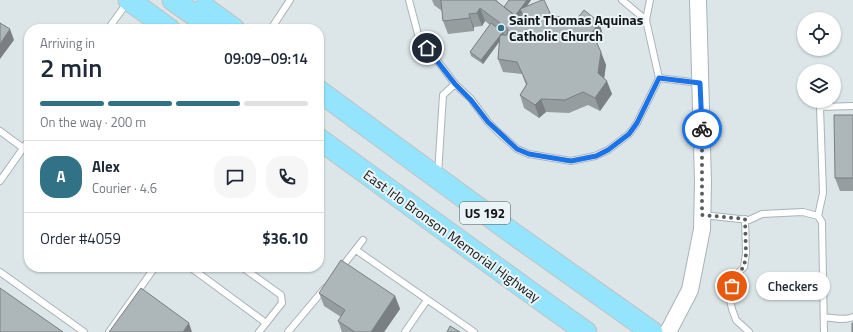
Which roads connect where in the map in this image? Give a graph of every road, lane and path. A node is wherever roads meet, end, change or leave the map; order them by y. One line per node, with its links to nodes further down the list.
1 (129, 0): 10 (lane); 11 (highway)
2 (172, 0): 12 (highway)
3 (194, 0): 13 (highway)
4 (290, 0): 14 (lane)
5 (409, 0): 17 (lane)
6 (622, 0): 9 (lane)
7 (650, 0): 9 (lane)
8 (698, 0): 16 (street)
9 (646, 20): 15 (lane)
10 (112, 24)
11 (162, 24)
12 (207, 24)
13 (227, 24)
14 (274, 24)
15 (659, 78): 16 (lane); 17 (lane)
16 (700, 83): 25 (street)
17 (455, 84): 23 (lane)
18 (324, 95): 23 (highway, US 192)
19 (853, 106): 26 (lane)
20 (0, 131): 22 (lane)
21 (324, 143): 46 (highway, East Irlo Bronson Memorial Highway / US 192)
22 (24, 148): 24 (lane)
23 (438, 178): 47 (highway, US 192)
24 (0, 180)
25 (702, 215): 27 (lane); 48 (street)
26 (818, 216): 27 (lane); 37 (lane)
27 (745, 219): 49 (lane)
28 (363, 240): 29 (lane)
29 (356, 250): 34 (lane); 36 (lane)
30 (0, 272): 40 (lane)
31 (151, 272): 41 (lane)
32 (197, 272): 39 (lane)
33 (249, 272): 39 (lane)
34 (336, 273)
35 (327, 285): 43 (lane)
36 (427, 300): 44 (lane); 45 (lane)
37 (824, 317): 38 (lane); 50 (lane)
38 (853, 317)
39 (266, 323): 42 (lane)
40 (84, 332)
41 (109, 332)
42 (259, 332)
43 (288, 332)
44 (405, 332)
45 (474, 332)
46 (586, 332)
47 (652, 332)
48 (668, 332)
49 (749, 332)
50 (824, 332)

